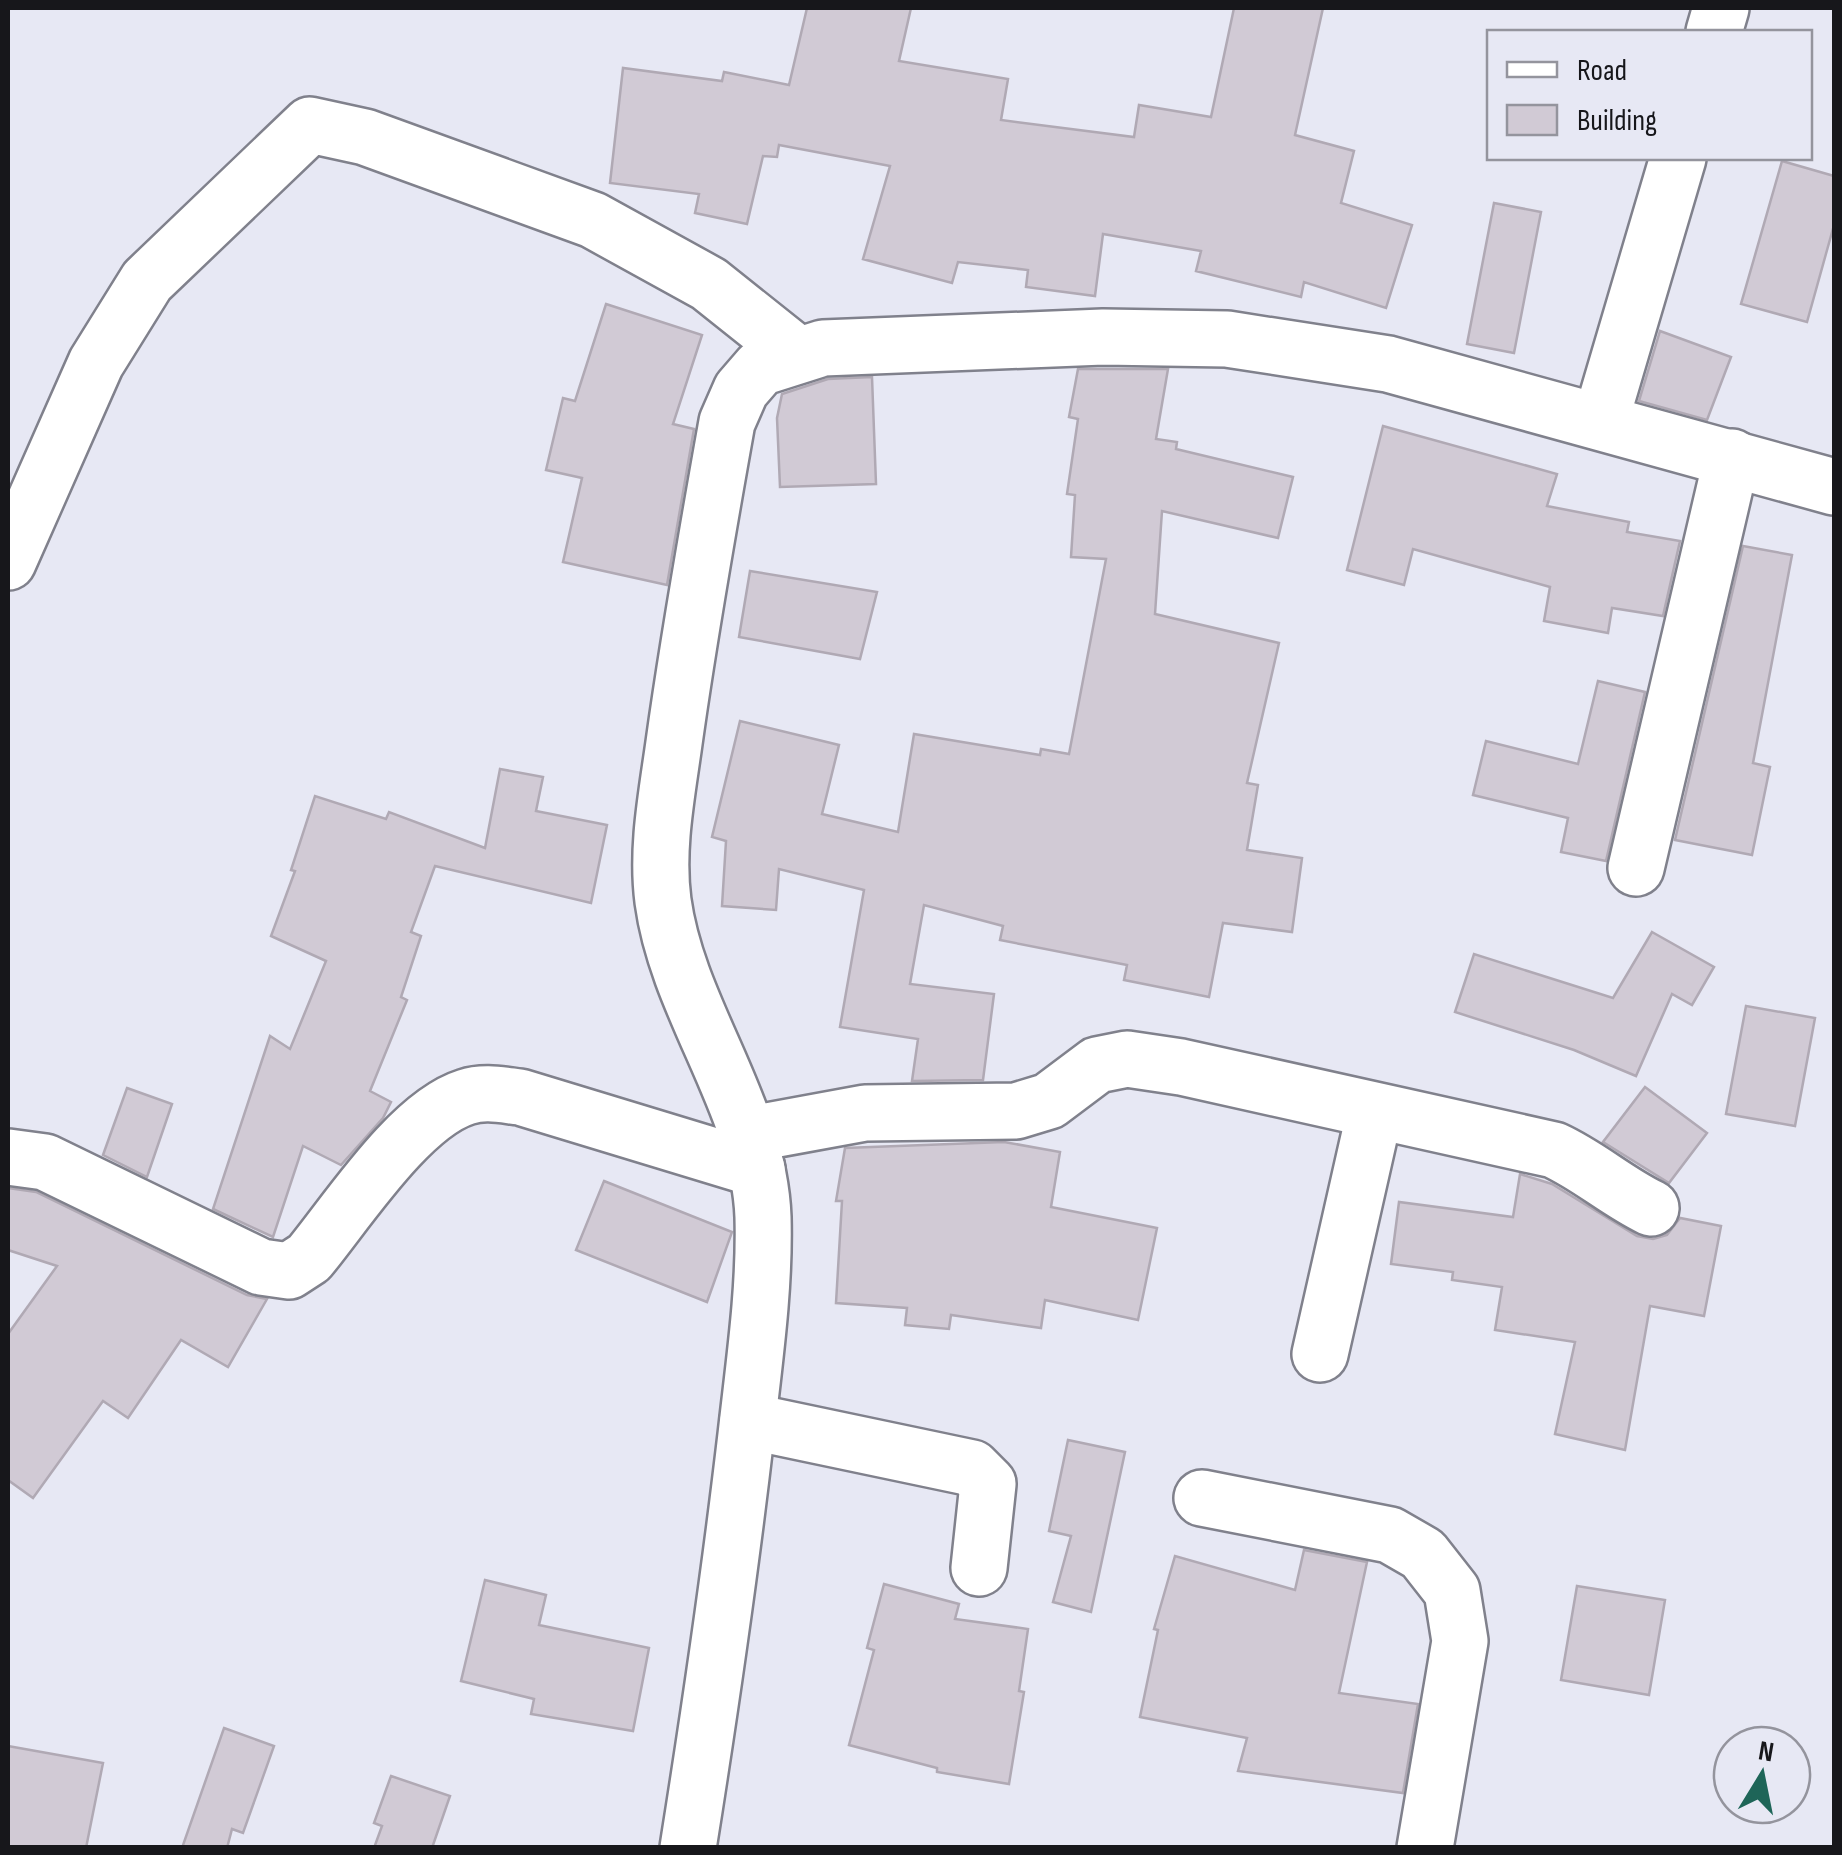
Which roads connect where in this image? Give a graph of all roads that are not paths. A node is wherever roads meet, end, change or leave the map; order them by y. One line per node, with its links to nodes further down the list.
1 (1677, 160): 3 (street)
2 (798, 355): 3 (street); 6 (street); 9 (street)
3 (1601, 419): 4 (street)
4 (1732, 457): 5 (street); 7 (street)
5 (1834, 486)
6 (8, 562)
7 (1636, 868)
8 (1376, 1112): 9 (street); 11 (street); 12 (street)
9 (751, 1152): 10 (street); 13 (street)
10 (8, 1157)
11 (1651, 1208)
12 (1320, 1354)
13 (748, 1421): 15 (street); 16 (street)
14 (1202, 1498): 17 (street)
15 (979, 1568)
16 (688, 1848)
17 (1426, 1848)

